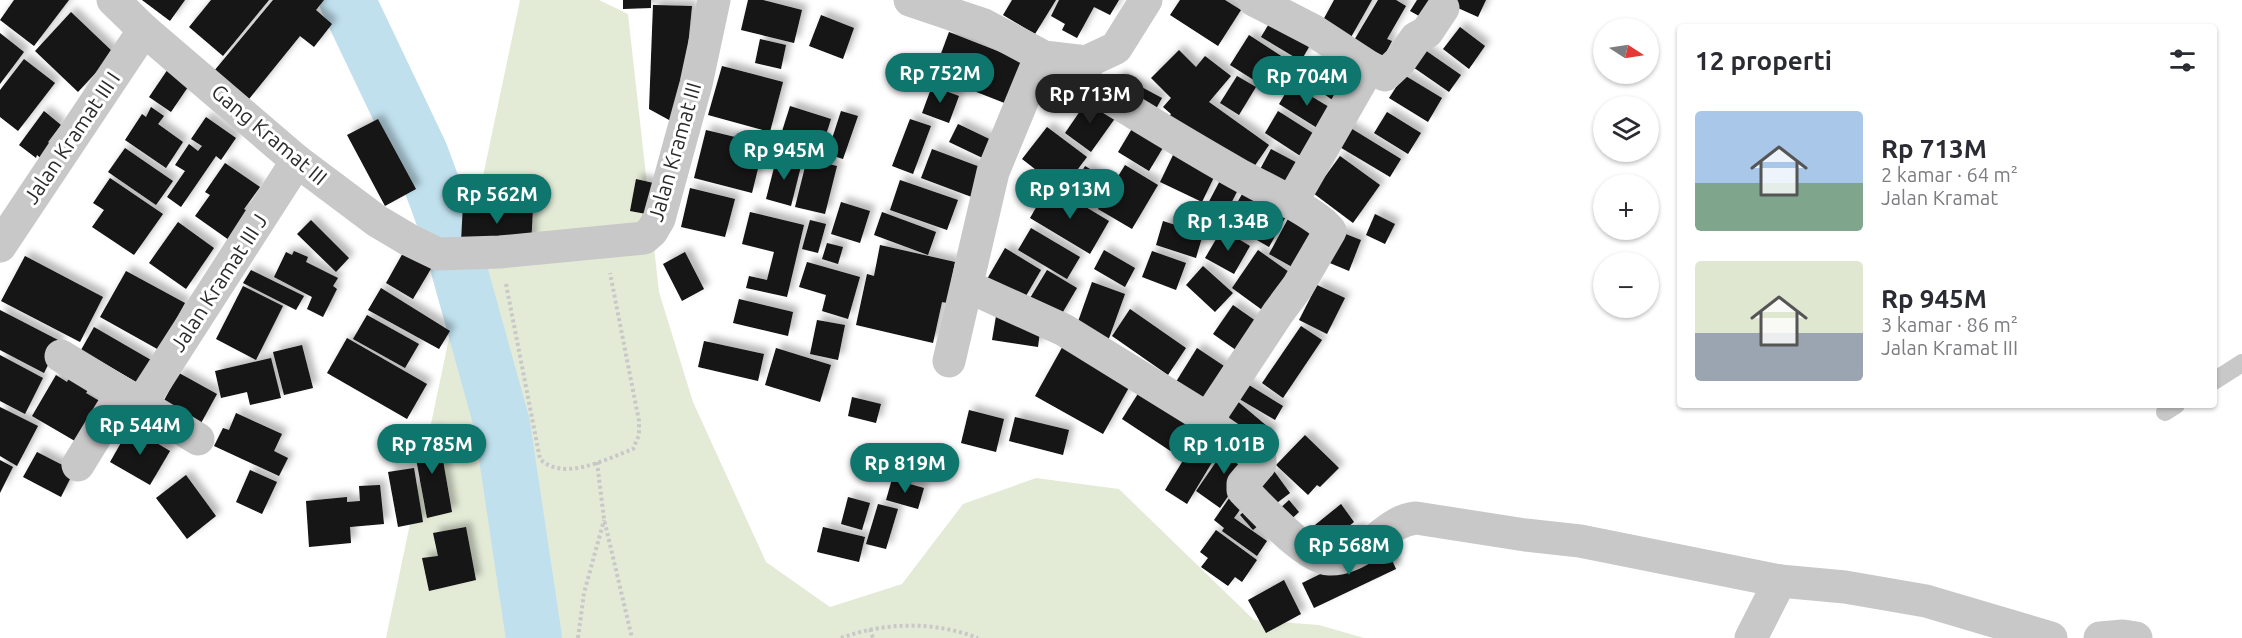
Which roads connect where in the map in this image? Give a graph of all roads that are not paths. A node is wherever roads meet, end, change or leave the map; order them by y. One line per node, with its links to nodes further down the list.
1 (113, 0): 7 (street, Gang Kramat III)
2 (714, 0): 13 (street, Jalan Kramat III)
3 (910, 0): 8 (street)
4 (1146, 0): 8 (street)
5 (1254, 0): 9 (street)
6 (1443, 8): 9 (street)
7 (144, 30): 10 (street, Gang Kramat III); 12 (street, Jalan Kramat III I)
8 (1044, 57): 11 (street); 14 (street)
9 (1369, 67): 11 (street)
10 (297, 161): 13 (street, Gang Kramat III); 19 (street, Jalan Kramat III J)
11 (1291, 203): 20 (street)
12 (0, 246)
13 (438, 254)
14 (967, 286): 16 (street); 20 (street)
15 (61, 356): 19 (street)
16 (949, 361)
17 (2242, 363): 18 (lane)
18 (2217, 379)
19 (132, 399): 21 (street); 22 (street, Jalan Kramat III J)
20 (1208, 419): 23 (street)
21 (198, 439)
22 (78, 465)
23 (1780, 581): 24 (street); 25 (street)
24 (1751, 638)
25 (2051, 638)
26 (2100, 638): 27 (street)
27 (2136, 638)

